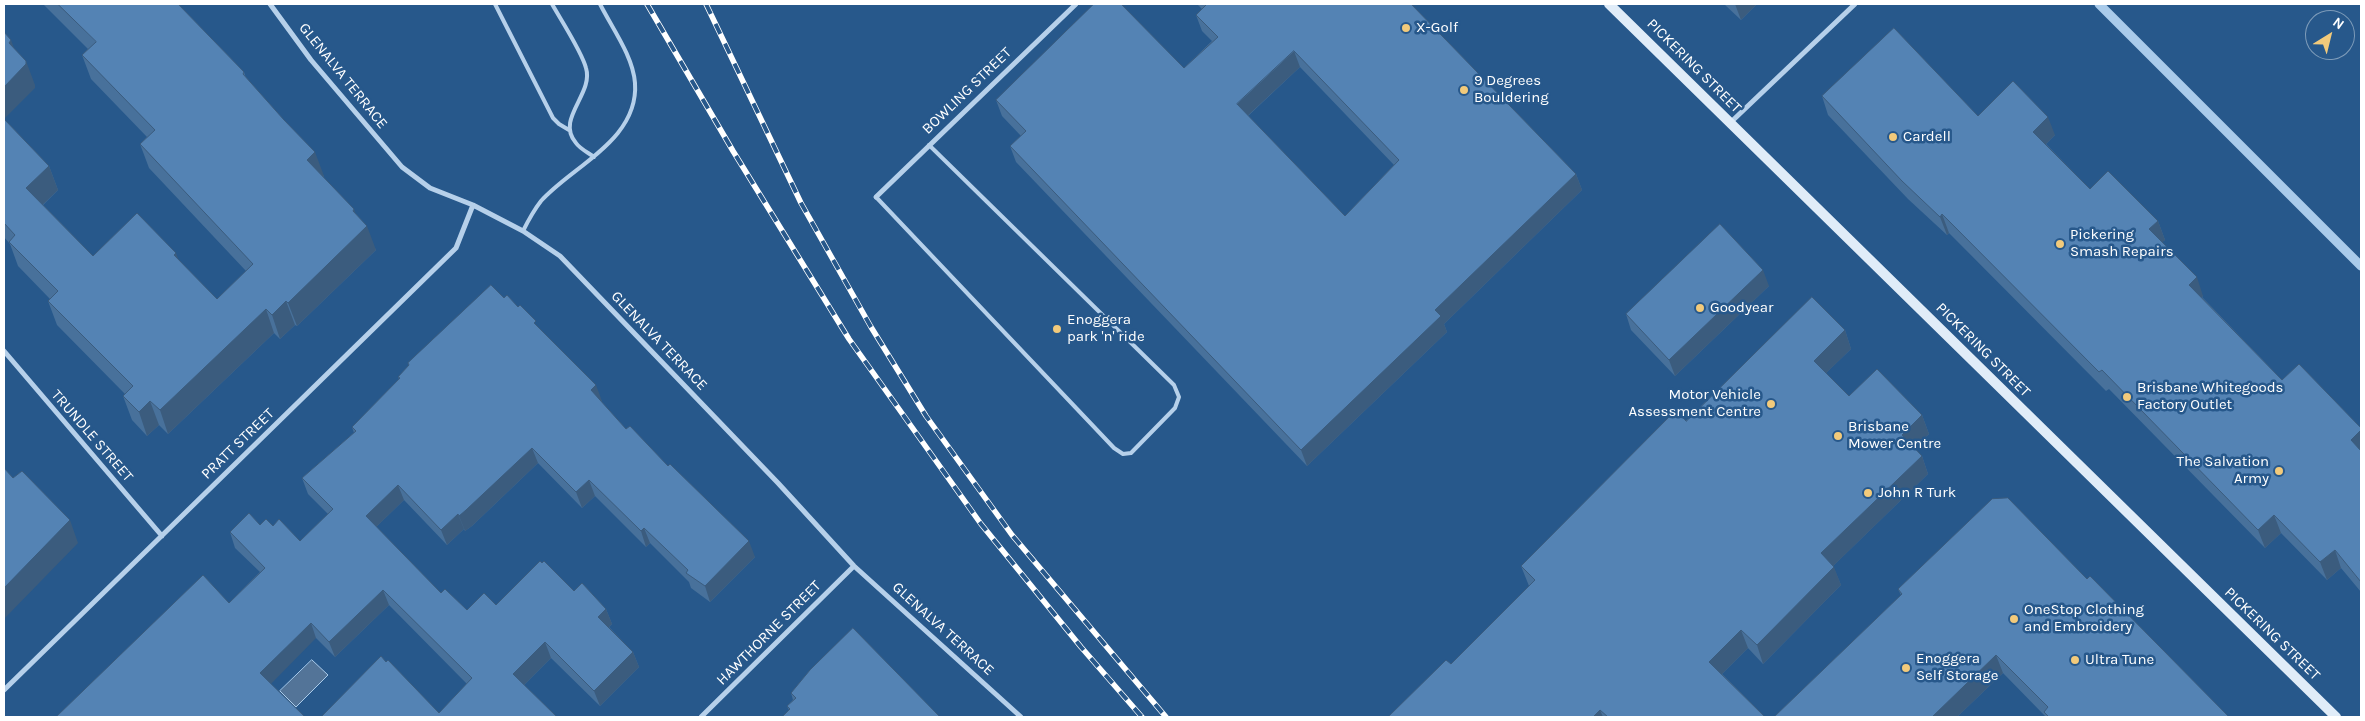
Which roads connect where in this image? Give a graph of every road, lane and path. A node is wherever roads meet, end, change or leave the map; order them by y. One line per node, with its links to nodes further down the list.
1 (270, 4): 13 (street, GLENALVA TERRACE)
2 (495, 4): 9 (lane)
3 (552, 4): 9 (lane)
4 (600, 4): 11 (lane)
5 (1076, 4): 10 (street, BOWLING STREET)
6 (1609, 4): 8 (main road, PICKERING STREET)
7 (1855, 4): 8 (street)
8 (1730, 123): 21 (main road, PICKERING STREET)
9 (569, 130): 11 (lane)
10 (929, 144): 12 (street, BOWLING STREET); 12 (lane)
11 (594, 157): 14 (lane)
12 (876, 197)
13 (473, 205): 14 (street, GLENALVA TERRACE); 16 (street, PRATT STREET)
14 (523, 231): 17 (street, GLENALVA TERRACE)
15 (4, 351): 16 (street, TRUNDLE STREET)
16 (162, 536): 18 (street, PRATT STREET)
17 (854, 566): 19 (street, HAWTHORNE STREET); 20 (street, GLENALVA TERRACE)
18 (4, 690)
19 (701, 717)
20 (1021, 717)
21 (2336, 717)

